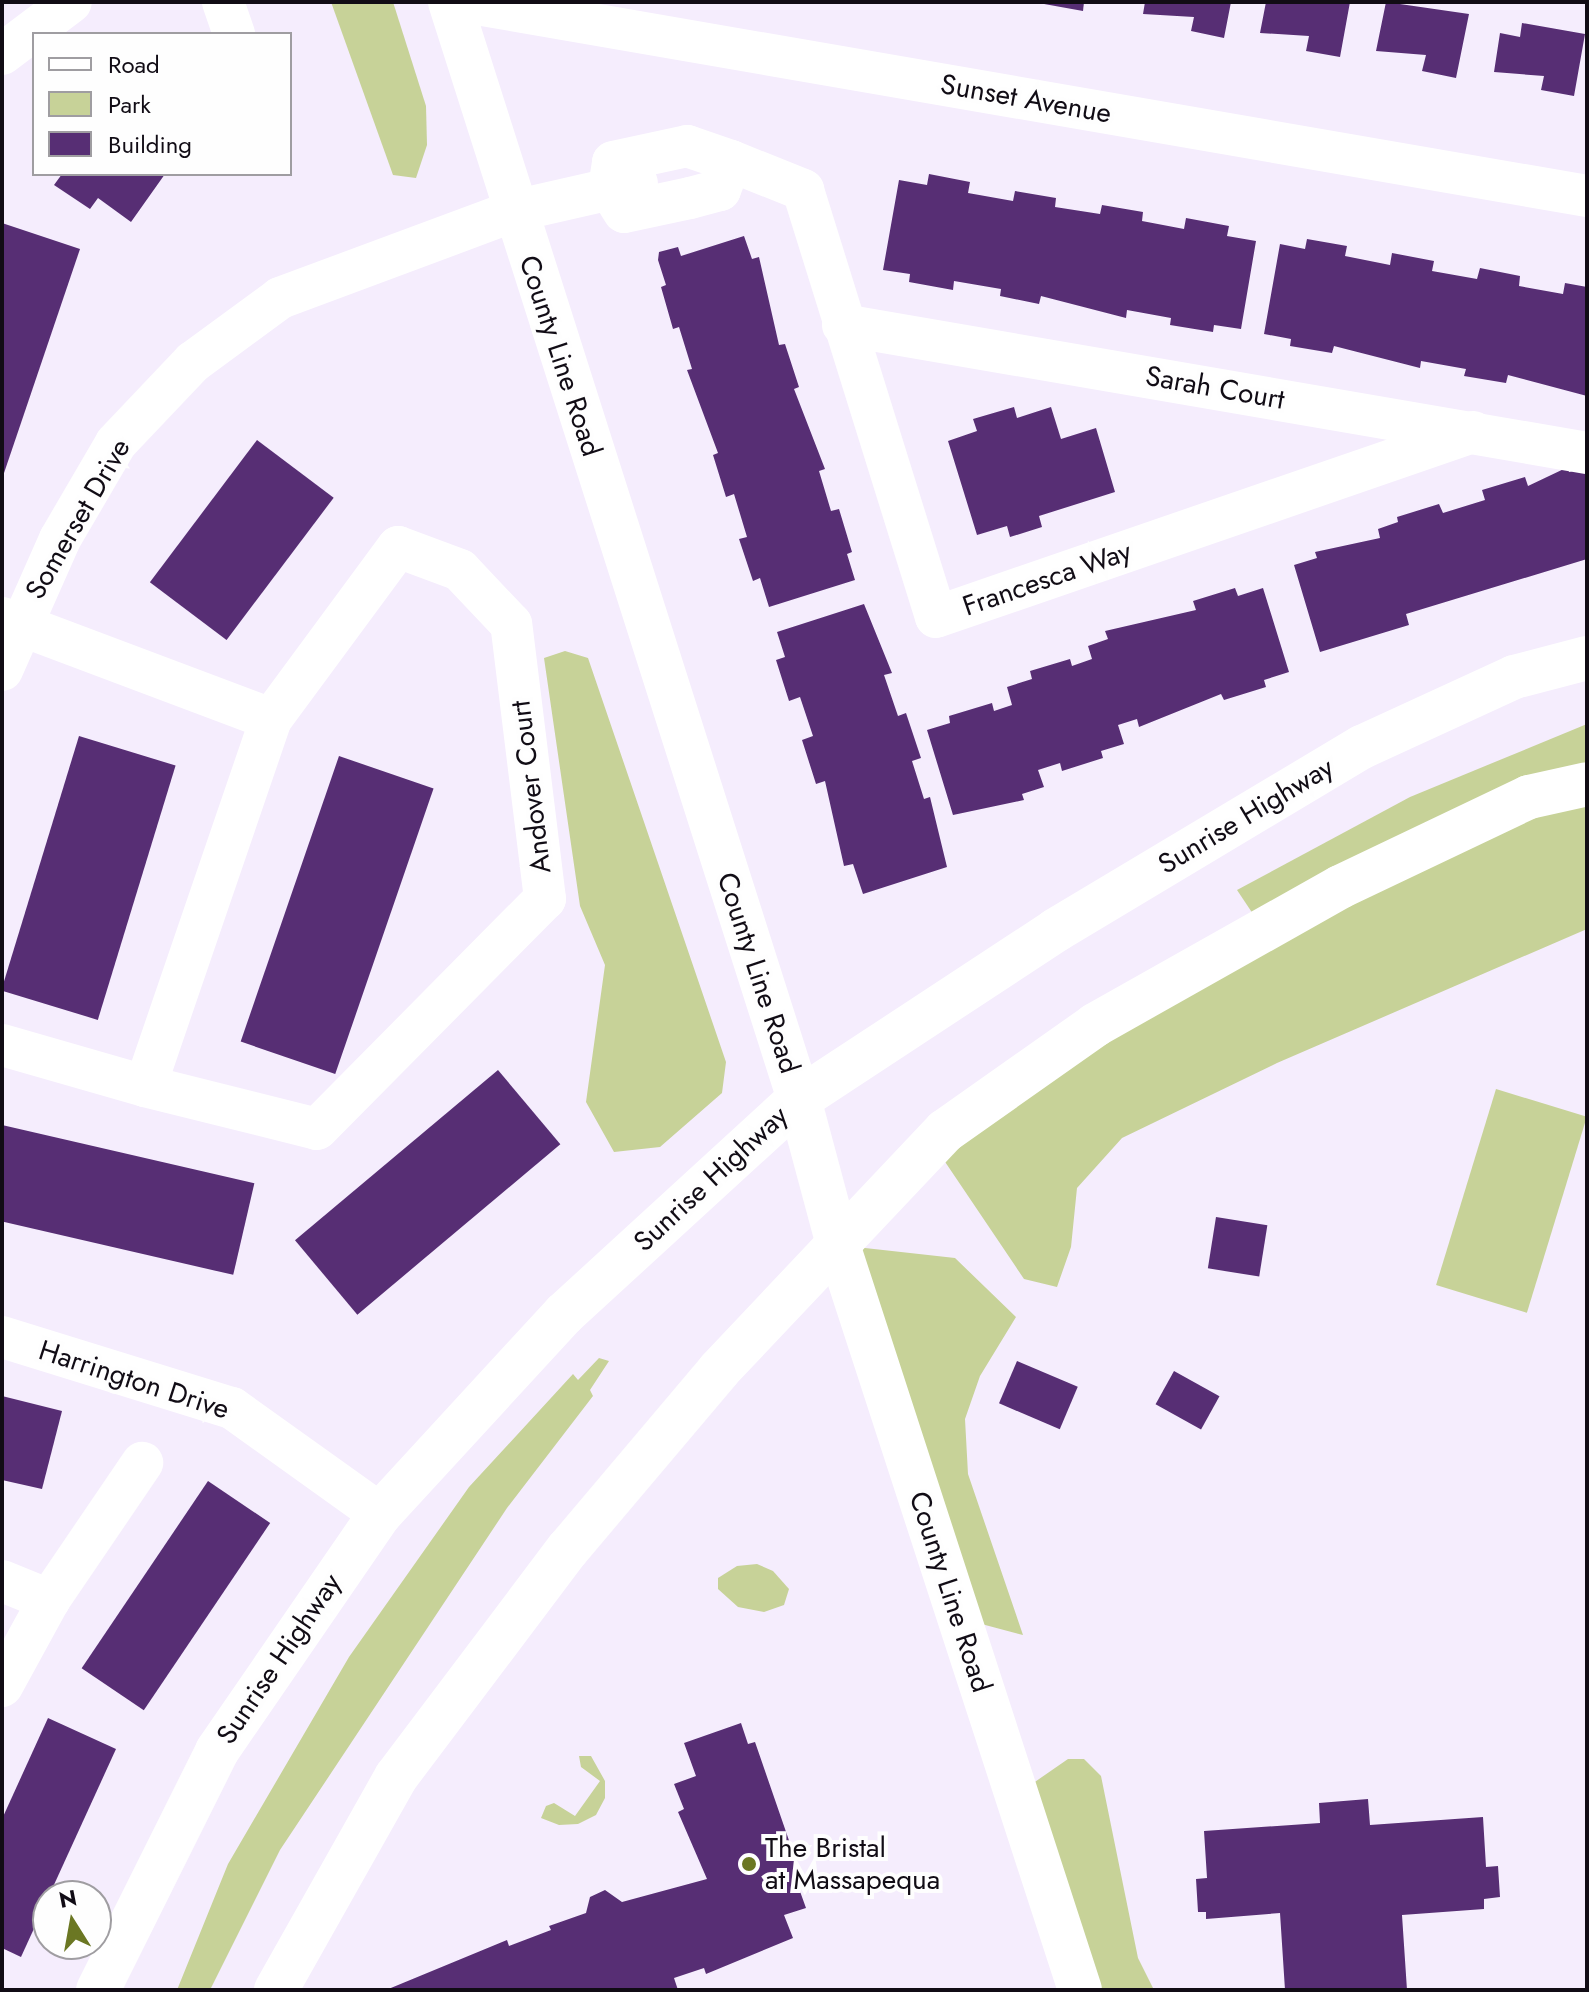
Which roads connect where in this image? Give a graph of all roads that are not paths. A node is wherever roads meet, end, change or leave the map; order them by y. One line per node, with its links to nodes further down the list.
1 (71, 2): 6 (street)
2 (223, 2): 5 (street)
3 (450, 2): 8 (main road, County Line Road)
4 (465, 2): 7 (street, Sunset Avenue)
5 (233, 32)
6 (2, 54)
7 (1587, 196)
8 (514, 211): 9 (street, Francesca Way); 12 (street, Somerset Drive); 19 (main road, County Line Road)
9 (843, 325): 10 (street, Sarah Court); 10 (street, Francesca Way)
10 (1473, 432): 11 (street, Sarah Court)
11 (1587, 453)
12 (11, 621): 14 (street, Somerset Drive); 15 (street)
13 (1587, 658): 19 (main road, Sunrise Highway)
14 (2, 670)
15 (271, 719): 18 (street, Andover Court); 18 (street, Andover Court)
16 (1587, 784): 20 (main road)
17 (2, 1045): 18 (street, Andover Court)
18 (145, 1086)
19 (799, 1099): 20 (main road, County Line Road); 23 (main road, Sunrise Highway)
20 (838, 1245): 28 (main road); 29 (main road, County Line Road)
21 (2, 1337): 23 (street, Harrington Drive)
22 (142, 1463): 25 (street)
23 (380, 1514): 27 (main road, Sunrise Highway)
24 (2, 1581): 25 (street)
25 (49, 1600): 26 (street)
26 (2, 1686)
27 (98, 1990)
28 (276, 1990)
29 (1080, 1990)

